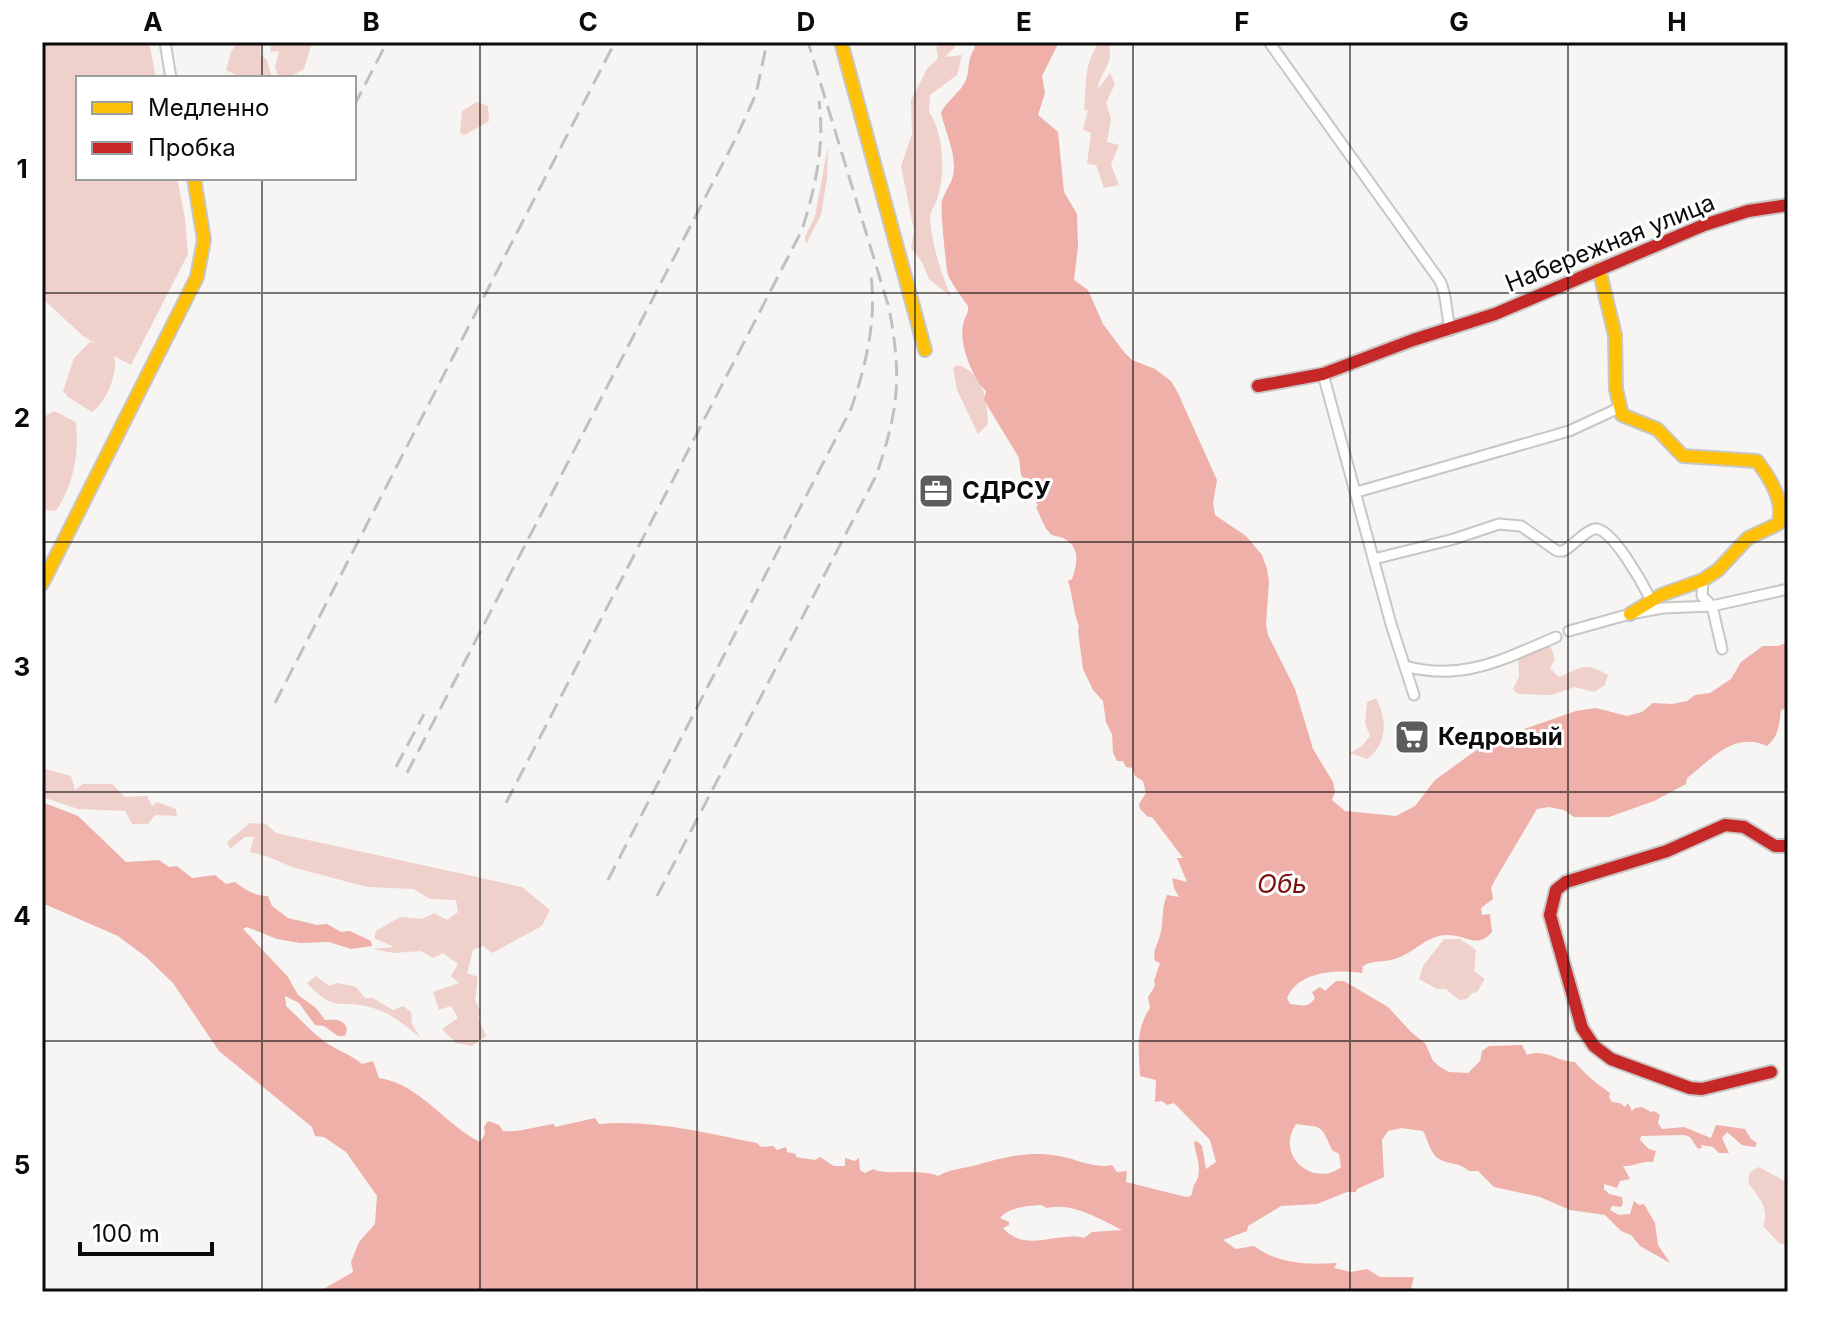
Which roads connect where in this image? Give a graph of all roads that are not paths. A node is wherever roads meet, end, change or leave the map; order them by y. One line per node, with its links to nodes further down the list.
1 (165, 42): 4 (street)
2 (841, 42): 9 (street)
3 (1269, 42): 8 (street)
4 (171, 76)
5 (194, 180): 16 (street)
6 (1788, 205): 7 (street, Набережная улица)
7 (1599, 269): 8 (street, Набережная улица); 12 (street)
8 (1451, 330): 10 (street, Набережная улица)
9 (925, 350)
10 (1323, 374): 11 (street, Набережная улица); 13 (street)
11 (1258, 386)
12 (1619, 408): 13 (street); 15 (street)
13 (1357, 492): 14 (street)
14 (1374, 559): 18 (street); 24 (street)
15 (1703, 580): 18 (street); 19 (street)
16 (42, 584)
17 (1788, 589): 19 (street)
18 (1651, 600): 20 (street)
19 (1712, 606): 20 (street); 23 (street)
20 (1630, 614): 21 (street)
21 (1569, 631)
22 (1556, 637): 24 (street)
23 (1722, 649)
24 (1405, 666): 25 (street)
25 (1414, 695)
26 (1788, 846): 27 (street)
27 (1771, 1072)

